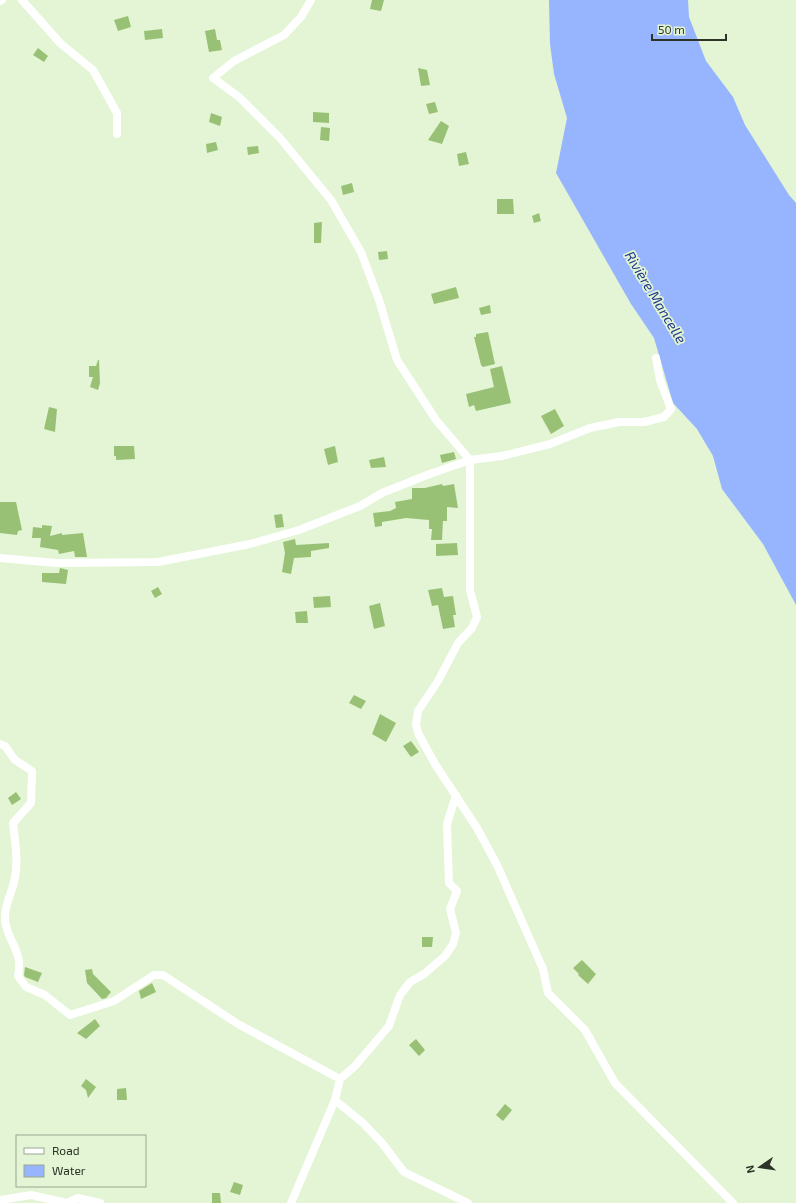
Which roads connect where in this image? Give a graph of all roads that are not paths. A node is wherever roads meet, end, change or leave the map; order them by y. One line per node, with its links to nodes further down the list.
1 (22, 0): 3 (street)
2 (311, 0): 5 (street)
3 (117, 134)
4 (656, 358): 5 (street)
5 (470, 460): 6 (street); 8 (street)
6 (0, 558)
7 (0, 744): 9 (street)
8 (456, 795): 10 (street); 16 (street)
9 (3, 921): 10 (street)
10 (340, 1079): 11 (street)
11 (335, 1100): 14 (street); 15 (street)
12 (0, 1200): 13 (street)
13 (100, 1203)
14 (291, 1203)
15 (468, 1203)
16 (733, 1203)

